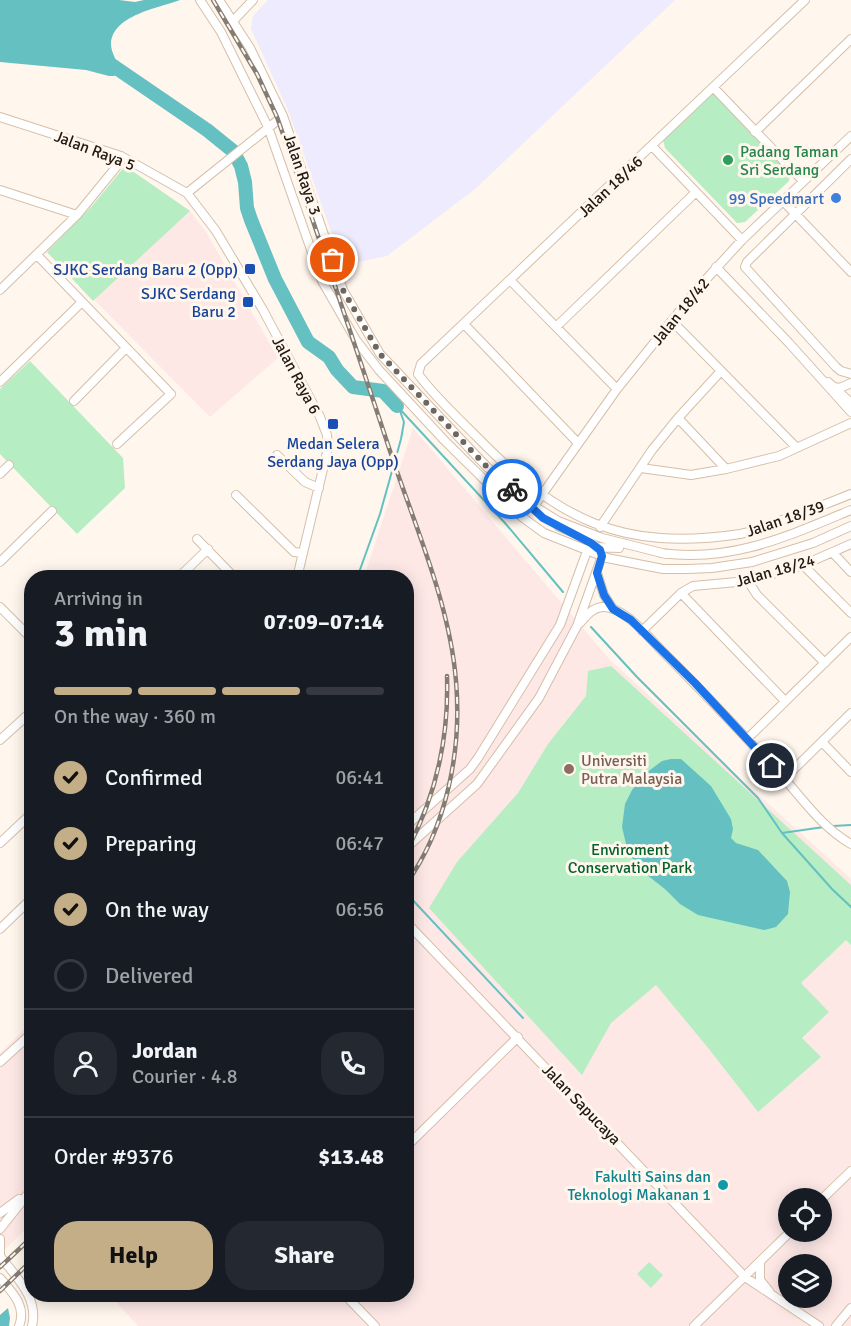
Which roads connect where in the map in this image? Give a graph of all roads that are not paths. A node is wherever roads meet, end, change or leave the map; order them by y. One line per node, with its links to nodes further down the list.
1 (219, 0): 5 (street, Jalan Raya 3)
2 (253, 0): 5 (street)
3 (805, 0): 7 (street, Jalan 18/46)
4 (202, 3): 10 (street, Jalan Raya 3)
5 (233, 21): 8 (street, Jalan Raya 3)
6 (851, 39): 11 (street)
7 (714, 88): 11 (street); 14 (street, Jalan 18/46)
8 (283, 116): 10 (street); 61 (street, Jalan Raya 3)
9 (0, 117): 15 (street, Jalan Raya 5)
10 (268, 127): 13 (street); 16 (street, Jalan Raya 3)
11 (755, 132): 18 (street)
12 (851, 136): 18 (street, Jalan 18/42)
13 (251, 141): 16 (street); 21 (street)
14 (652, 147): 20 (street); 29 (street, Jalan 18/46)
15 (121, 156): 21 (street, Jalan Raya 5); 24 (street)
16 (280, 158): 69 (street, Jalan Raya 3)
17 (851, 159): 23 (street)
18 (803, 181): 22 (street, Jalan 18/42)
19 (0, 190): 24 (street)
20 (696, 192): 25 (street); 34 (street)
21 (187, 193): 57 (street, Jalan Raya 6)
22 (783, 201): 23 (street); 25 (street, Jalan 18/42)
23 (795, 214): 28 (street); 38 (street)
24 (76, 215): 26 (street)
25 (742, 240): 27 (street, Jalan 18/42)
26 (37, 255): 30 (street); 31 (street)
27 (716, 267): 32 (street, Jalan 18/42); 39 (street)
28 (851, 271)
29 (510, 280): 33 (street, Jalan 18/46); 34 (street)
30 (0, 290)
31 (82, 302): 35 (street); 40 (street)
32 (672, 321): 36 (street); 43 (street, Jalan 18/42)
33 (464, 324): 37 (street, Jalan 18/46); 49 (street)
34 (556, 327): 43 (street)
35 (126, 348): 44 (street); 50 (street)
36 (721, 371): 47 (street); 51 (street)
37 (418, 374): 60 (street, Jalan 18/39)
38 (851, 374)
39 (822, 380): 42 (street); 45 (street)
40 (0, 382)
41 (851, 383): 42 (street)
42 (834, 387): 45 (street)
43 (617, 389): 49 (street, Jalan 18/42)
44 (74, 401)
45 (846, 403): 46 (street); 48 (street)
46 (851, 412)
47 (678, 418): 54 (street); 55 (street)
48 (848, 425): 51 (street)
49 (578, 443): 60 (street, Jalan 18/42)
50 (117, 444)
51 (796, 447): 55 (street)
52 (277, 455): 57 (street)
53 (9, 465): 56 (street)
54 (641, 468): 55 (street); 66 (street)
55 (726, 470)
56 (0, 474)
57 (319, 488): 73 (street, Jalan Raya 6)
58 (851, 494): 66 (street, Jalan 18/39)
59 (236, 495): 73 (street)
60 (541, 495): 62 (street, Jalan 18/42); 66 (street, Jalan 18/39)
61 (523, 499): 62 (street, Jalan Raya 3); 70 (street)
62 (534, 506): 75 (street, Jalan Raya 3)
63 (851, 510): 75 (street)
64 (52, 511): 77 (street)
65 (851, 526): 76 (street, Jalan Raya 3)
66 (600, 527)
67 (197, 539): 71 (street)
68 (851, 544): 74 (street, Jalan 18/24)
69 (572, 545): 72 (street, Jalan Raya 3); 78 (street)
70 (596, 547): 72 (street); 75 (street); 76 (street)
71 (207, 549): 80 (street); 81 (street)
72 (587, 551): 76 (street, Jalan Raya 3); 78 (street)
73 (303, 553): 82 (street, Jalan Raya 6)
74 (833, 553): 79 (street, Jalan 18/24); 83 (street)
75 (666, 554)
76 (604, 557): 84 (street)
77 (0, 562)
78 (582, 564): 103 (street)
79 (802, 565): 85 (street, Jalan 18/24); 89 (street)
80 (186, 570)
81 (227, 570)
82 (299, 570)
83 (851, 572)
84 (597, 573): 88 (street); 90 (street)
85 (748, 581): 86 (street, Jalan 18/24); 94 (street)
86 (681, 593): 92 (street, Jalan 18/24); 95 (street)
87 (0, 607): 91 (street)
88 (613, 609): 90 (street); 92 (street)
89 (851, 612)
90 (577, 626): 105 (street)
91 (24, 631)
92 (642, 631): 98 (street)
93 (851, 637): 94 (street)
94 (825, 663): 95 (street)
95 (785, 701): 98 (street)
96 (851, 714): 100 (street)
97 (24, 718): 99 (street)
98 (747, 739): 102 (street)
99 (0, 740)
100 (822, 742): 101 (street); 102 (street)
101 (851, 772)
102 (784, 779): 107 (street)
103 (414, 819)
104 (24, 820): 106 (street)
105 (414, 841)
106 (0, 843)
107 (851, 844)
108 (24, 906): 109 (street)
109 (0, 929)
110 (414, 930): 111 (street, Jalan Sapucaya)
111 (518, 1037): 114 (street); 125 (street, Jalan Sapucaya)
112 (24, 1040): 113 (street)
113 (0, 1062)
114 (414, 1139)
115 (851, 1171): 116 (street)
116 (832, 1189)
117 (24, 1195): 119 (street)
118 (24, 1199): 120 (street)
119 (0, 1214)
120 (0, 1229)
121 (0, 1239): 123 (street)
122 (780, 1242): 124 (street)
123 (0, 1255): 127 (street)
124 (760, 1263): 125 (street); 128 (street)
125 (745, 1277): 128 (street, Jalan Sapucaya); 135 (street)
126 (0, 1278): 132 (street)
127 (24, 1286)
128 (769, 1292): 136 (street, Jalan Sapucaya)
129 (32, 1302): 133 (street)
130 (352, 1302): 134 (street)
131 (851, 1308): 137 (street)
132 (19, 1326)
133 (32, 1326)
134 (375, 1326)
135 (694, 1326)
136 (819, 1326)
137 (836, 1326)

